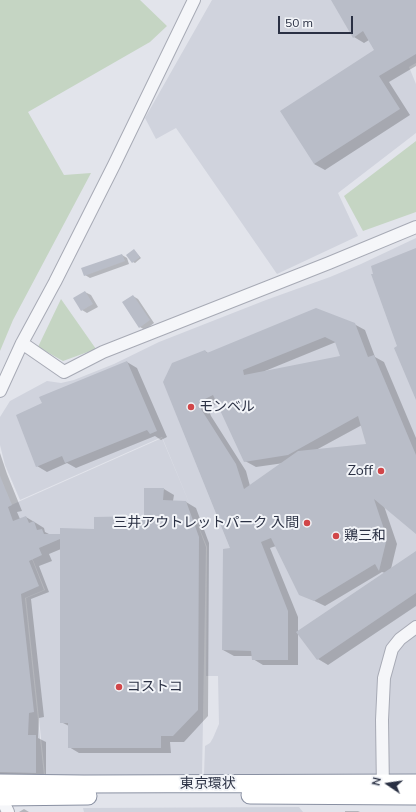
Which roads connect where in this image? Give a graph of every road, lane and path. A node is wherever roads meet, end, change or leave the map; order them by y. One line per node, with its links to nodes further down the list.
1 (194, 0): 3 (street)
2 (416, 226): 3 (street)
3 (22, 343): 4 (street)
4 (0, 391)
5 (416, 627): 7 (street)
6 (0, 783): 7 (highway, 東京環状)
7 (383, 789): 8 (highway, 東京環状); 9 (highway, 東京環状)
8 (415, 794)
9 (0, 797): 10 (street)
10 (8, 812)

